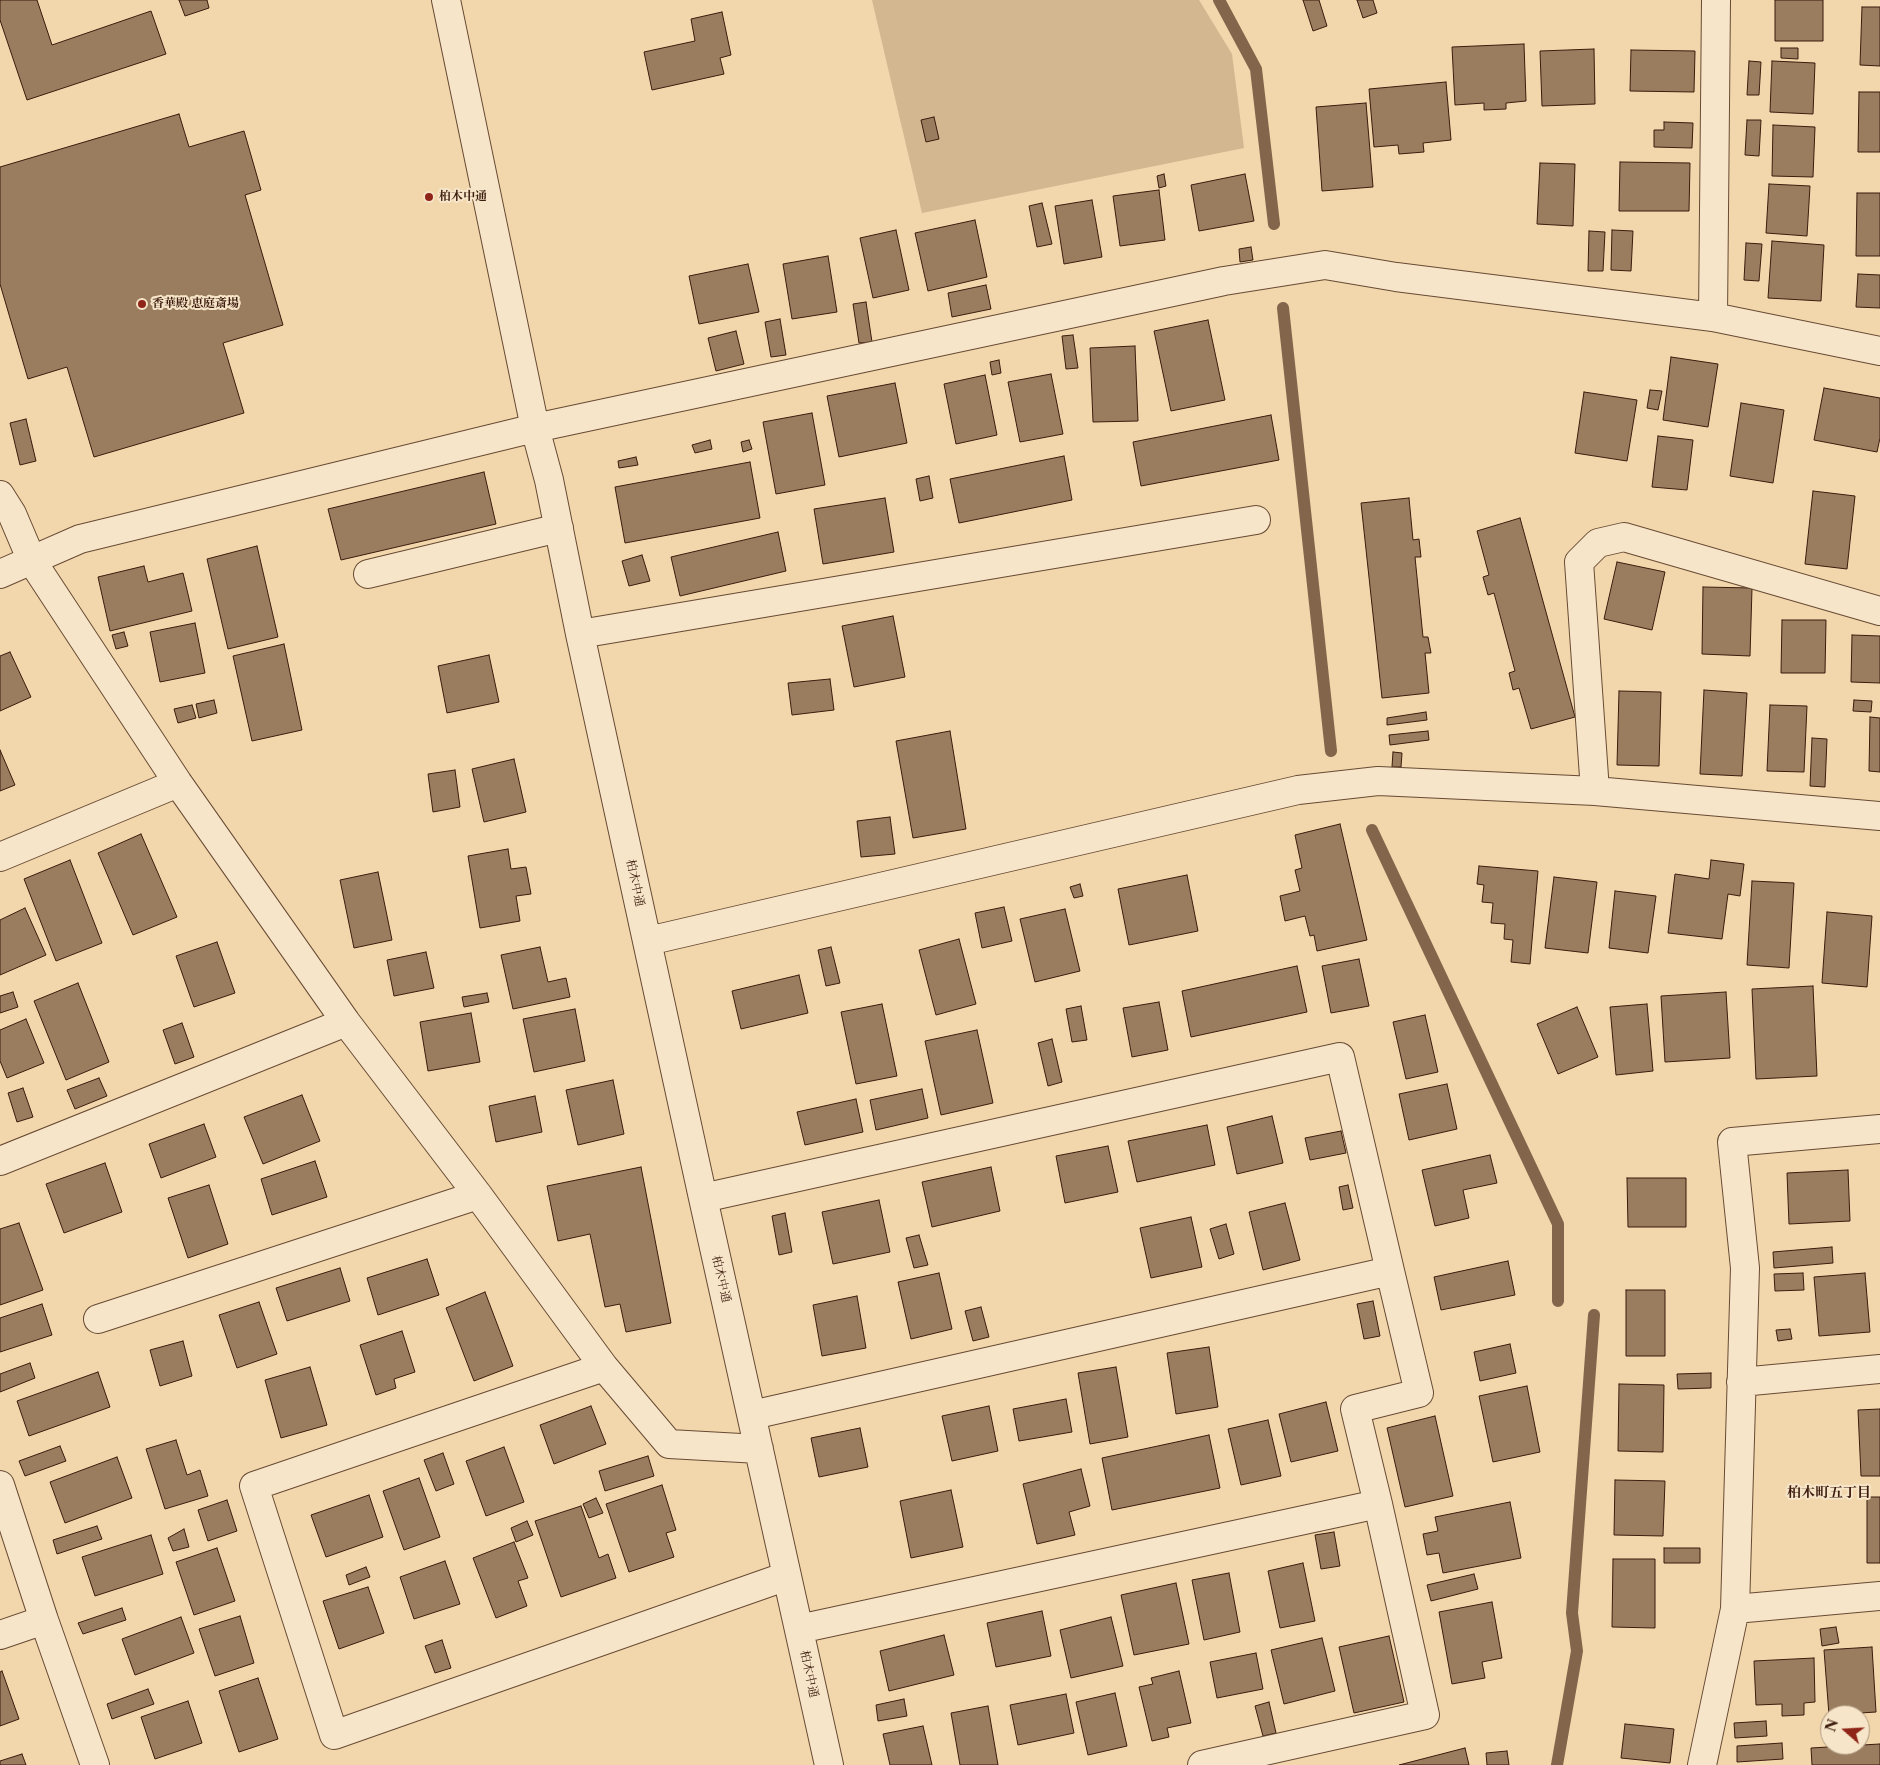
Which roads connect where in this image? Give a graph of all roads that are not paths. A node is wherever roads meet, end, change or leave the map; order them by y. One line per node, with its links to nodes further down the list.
1 (446, 0): 5 (street, 柏木中通)
2 (1716, 0): 3 (street)
3 (1713, 317): 4 (street); 5 (street)
4 (1880, 351)
5 (535, 428): 8 (street, 柏木中通); 9 (street)
6 (0, 495): 9 (street)
7 (1256, 520): 13 (street)
8 (559, 528): 11 (street); 13 (street, 柏木中通)
9 (32, 561): 10 (street); 14 (street)
10 (0, 574)
11 (368, 574)
12 (1880, 611): 15 (street)
13 (580, 634): 18 (street, 柏木中通)
14 (178, 783): 17 (street); 19 (street)
15 (1595, 791): 16 (street); 18 (street)
16 (1880, 816)
17 (0, 857)
18 (648, 941): 23 (street, 柏木中通)
19 (346, 1022): 21 (street); 22 (street)
20 (1880, 1129): 28 (street)
21 (0, 1161)
22 (478, 1195): 25 (street); 26 (street)
23 (703, 1198): 24 (street); 29 (street, 柏木中通)
24 (1390, 1271): 29 (street); 32 (street)
25 (98, 1319)
26 (604, 1366): 30 (street); 33 (street)
27 (1880, 1369): 28 (street)
28 (1741, 1382): 35 (street)
29 (752, 1415): 30 (street, 柏木中通)
30 (759, 1449): 33 (street, 柏木中通)
31 (0, 1485): 36 (street)
32 (1378, 1504): 37 (street); 41 (street)
33 (787, 1576): 37 (street, 柏木中通)
34 (1880, 1596): 35 (street)
35 (1735, 1609): 42 (street)
36 (44, 1620): 38 (street); 39 (street)
37 (799, 1629): 40 (street, 柏木中通)
38 (0, 1635)
39 (95, 1765)
40 (829, 1765)
41 (1202, 1765)
42 (1702, 1765)

